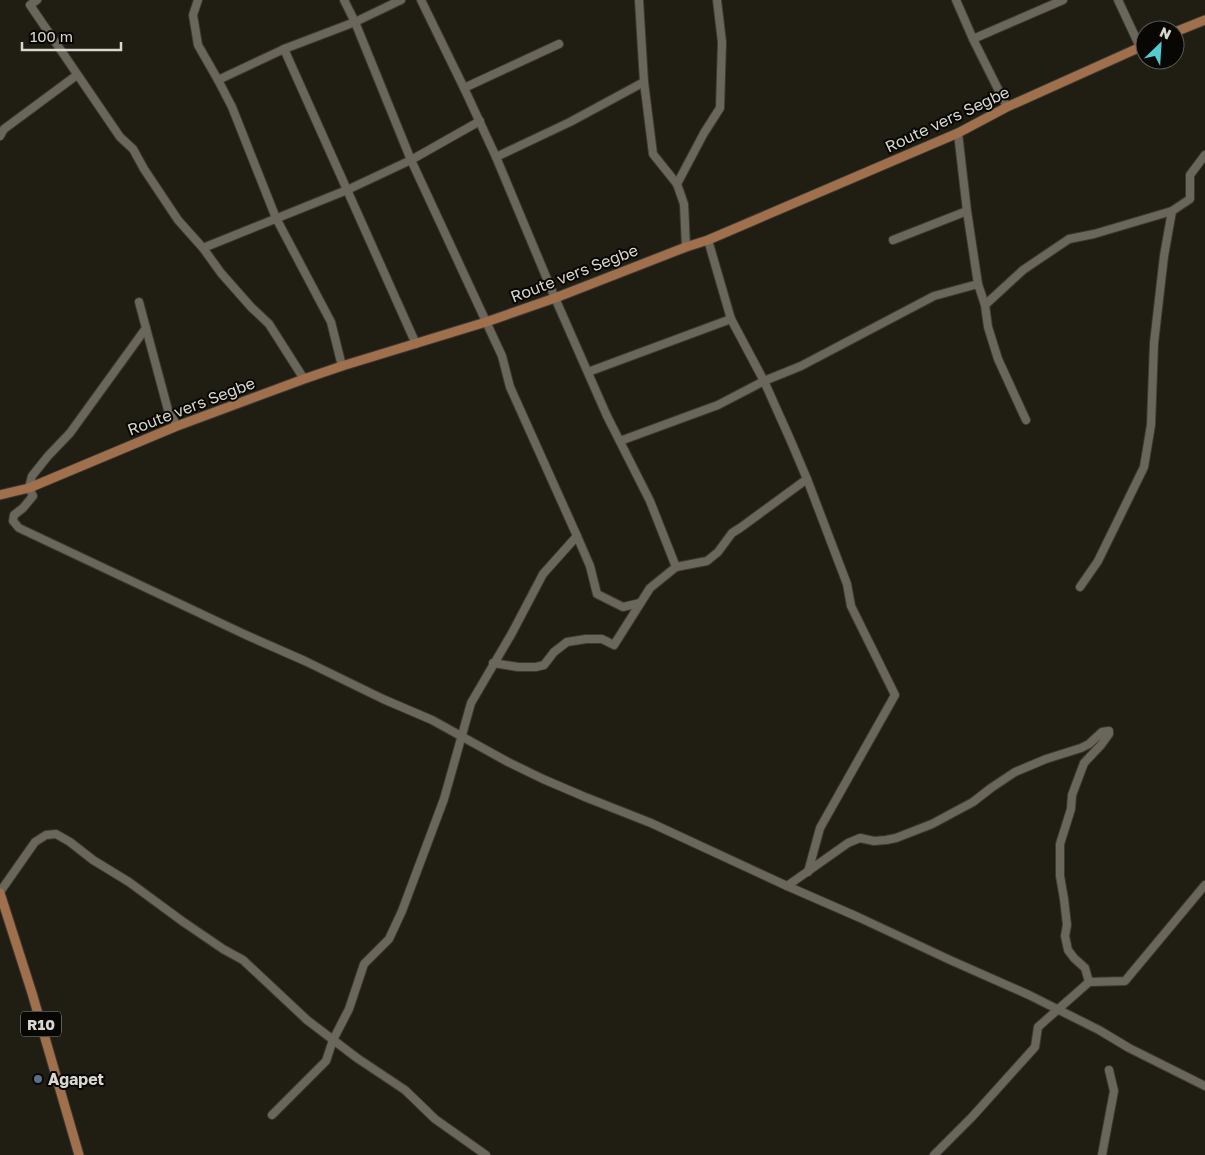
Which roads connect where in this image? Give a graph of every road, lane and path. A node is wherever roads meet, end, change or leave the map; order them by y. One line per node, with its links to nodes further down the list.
1 (37, 0): 21 (street)
2 (198, 0): 22 (street)
3 (344, 0): 14 (street)
4 (401, 0): 14 (street)
5 (421, 0): 24 (street)
6 (640, 0): 23 (street)
7 (717, 0): 32 (street)
8 (956, 0): 17 (street)
9 (1040, 0): 12 (street)
10 (1063, 0): 12 (street)
11 (1118, 0): 16 (street)
12 (1044, 8): 17 (street)
13 (1205, 20): 15 (main road)
14 (355, 22): 19 (street); 31 (street)
15 (1185, 28)
16 (1135, 33)
17 (973, 39): 25 (street)
18 (559, 44): 24 (street)
19 (284, 49): 22 (street); 33 (street)
20 (1135, 49): 25 (main road, Route vers Segbe)
21 (77, 75): 28 (street); 40 (street)
22 (218, 80): 36 (street)
23 (644, 82): 30 (street); 32 (street)
24 (464, 88): 26 (street)
25 (1007, 107): 27 (main road, Route vers Segbe)
26 (480, 121): 30 (street); 31 (street)
27 (958, 133): 34 (street); 37 (main road, Route vers Segbe)
28 (0, 136)
29 (1205, 154): 35 (street)
30 (496, 157): 42 (street)
31 (411, 160): 33 (street); 46 (street)
32 (677, 184): 39 (street)
33 (347, 190): 36 (street); 48 (street)
34 (967, 211): 38 (street); 41 (street)
35 (1172, 211): 44 (street); 61 (street)
36 (276, 218): 40 (street); 49 (street)
37 (708, 240): 39 (main road, Route vers Segbe); 45 (street)
38 (893, 240)
39 (686, 247): 42 (main road, Route vers Segbe)
40 (203, 248): 51 (street)
41 (978, 284): 44 (street); 52 (street)
42 (555, 298): 46 (main road, Route vers Segbe); 50 (street)
43 (139, 302): 47 (street)
44 (985, 305): 53 (street)
45 (731, 319): 50 (street); 52 (street)
46 (486, 322): 48 (main road, Route vers Segbe); 59 (street)
47 (146, 328): 54 (street); 57 (street)
48 (416, 344): 49 (main road, Route vers Segbe)
49 (342, 366): 51 (main road, Route vers Segbe)
50 (588, 372): 55 (street)
51 (304, 379): 54 (main road, Route vers Segbe)
52 (764, 381): 55 (street); 56 (street)
53 (1026, 420)
54 (177, 426): 57 (main road, Route vers Segbe)
55 (620, 441): 60 (street)
56 (807, 479): 60 (street); 65 (street)
57 (29, 488): 58 (main road, Route vers Segbe); 64 (street)
58 (0, 495)
59 (577, 536): 62 (street); 63 (street)
60 (676, 567): 62 (street)
61 (1080, 587)
62 (640, 603): 63 (street)
63 (493, 663): 64 (street)
64 (462, 736): 67 (street); 71 (street)
65 (808, 872): 67 (street); 69 (street)
66 (1205, 885): 69 (street)
67 (787, 886): 70 (street)
68 (0, 892): 71 (street); 75 (main road, R10)
69 (1089, 982): 70 (street)
70 (1057, 1010): 73 (street); 77 (street)
71 (333, 1040): 74 (street); 76 (street)
72 (1109, 1070): 78 (street)
73 (1205, 1086)
74 (272, 1115)
75 (79, 1155)
76 (486, 1155)
77 (934, 1155)
78 (1102, 1155)

